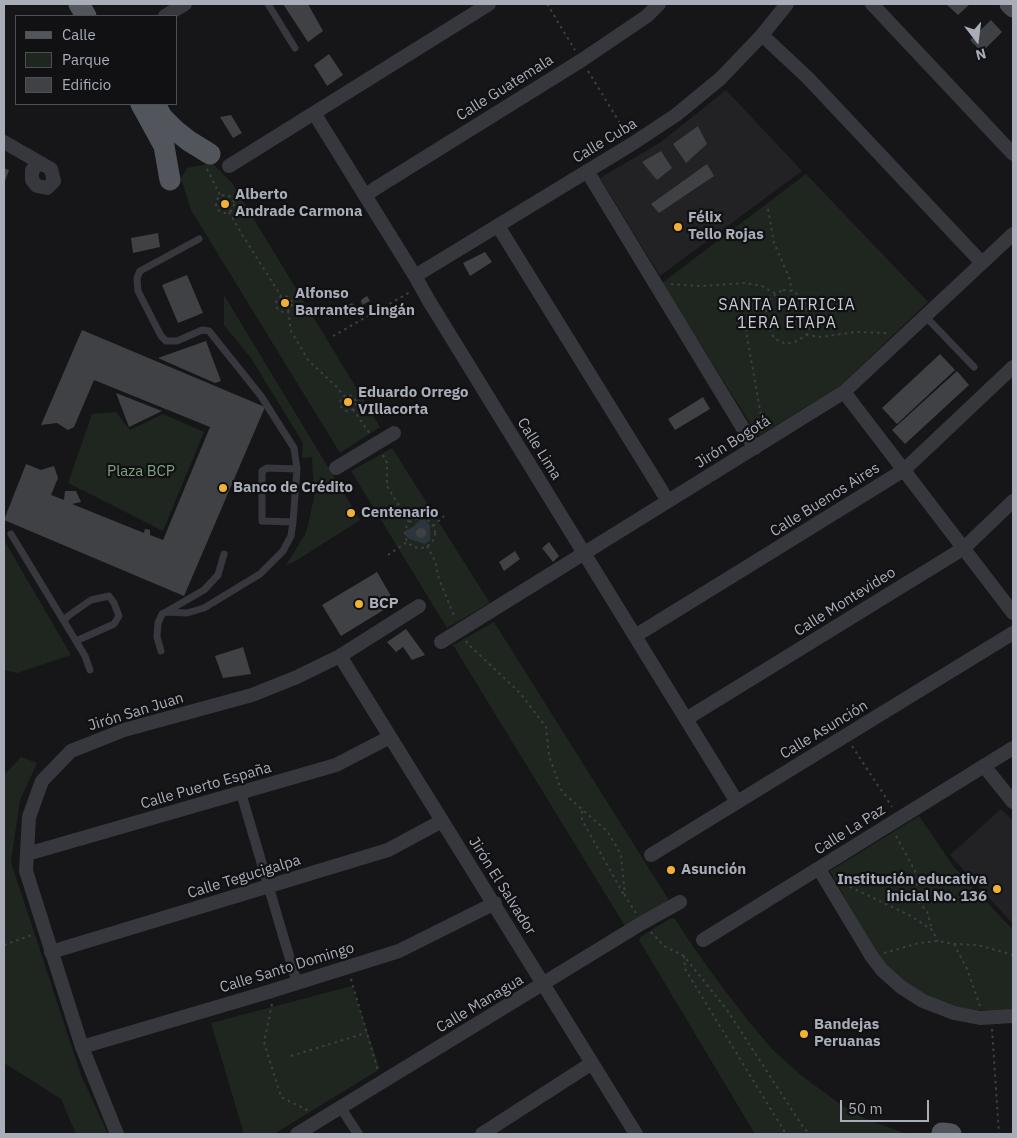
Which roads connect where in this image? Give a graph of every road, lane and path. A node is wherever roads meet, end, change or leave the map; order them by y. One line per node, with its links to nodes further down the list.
1 (79, 4): 12 (main road)
2 (94, 4): 13 (main road)
3 (185, 4): 14 (street)
4 (268, 4): 16 (lane)
5 (489, 4): 20 (street)
6 (547, 4): 17 (path)
7 (659, 4): 17 (street, Calle Guatemala)
8 (787, 4): 15 (street, Calle Cuba)
9 (872, 4): 24 (street)
10 (1010, 4): 11 (main road)
11 (1013, 8)
12 (85, 15)
13 (100, 15)
14 (167, 15)
15 (762, 35): 22 (street, Calle Cuba); 35 (street)
16 (295, 48)
17 (582, 60): 22 (path); 29 (street, Calle Guatemala)
18 (142, 105): 23 (main road)
19 (156, 105): 23 (main road)
20 (314, 113): 26 (street); 29 (street, Calle Lima)
21 (4, 142): 25 (street)
22 (632, 144): 27 (street, Calle Cuba)
23 (210, 154): 28 (path)
24 (1013, 154)
25 (40, 163)
26 (229, 166)
27 (587, 171): 32 (street, Calle Cuba); 54 (street)
28 (221, 196): 31 (path); 31 (path)
29 (365, 196): 36 (street, Calle Lima)
30 (768, 210): 38 (path)
31 (229, 212): 40 (path)
32 (498, 226): 36 (street, Calle Cuba); 58 (street)
33 (1013, 234): 35 (street, Jirón Bogotá)
34 (199, 239): 56 (lane)
35 (982, 263): 43 (street, Jirón Bogotá)
36 (415, 276): 46 (path); 68 (street, Calle Lima)
37 (669, 284): 39 (path)
38 (792, 291): 39 (path); 45 (path)
39 (776, 294): 42 (path)
40 (281, 296): 41 (path); 41 (path)
41 (288, 311): 50 (path)
42 (766, 316): 45 (path); 54 (path)
43 (925, 316): 47 (lane); 49 (street, Jirón Bogotá)
44 (889, 333): 45 (path)
45 (806, 335)
46 (333, 336)
47 (974, 367)
48 (1013, 368): 57 (street, Calle Buenos Aires)
49 (844, 392): 54 (street, Jirón Bogotá); 57 (street)
50 (343, 396): 51 (path); 51 (path)
51 (353, 409): 53 (path)
52 (394, 433): 53 (street)
53 (376, 444): 55 (street); 62 (path)
54 (760, 444): 58 (street, Jirón Bogotá)
55 (336, 468)
56 (297, 469): 61 (lane); 61 (lane)
57 (904, 470): 67 (street); 77 (street, Calle Buenos Aires)
58 (668, 501): 68 (street, Jirón Bogotá)
59 (1013, 501): 67 (street, Calle Montevideo)
60 (444, 516): 63 (path)
61 (293, 522): 72 (lane)
62 (409, 522): 63 (path); 65 (path)
63 (433, 526): 66 (path)
64 (11, 534): 74 (lane)
65 (407, 542): 66 (path); 70 (path)
66 (427, 546): 75 (path)
67 (964, 548): 73 (street); 83 (street, Calle Montevideo)
68 (584, 553): 75 (street, Jirón Bogotá); 77 (street, Calle Lima)
69 (224, 554): 72 (lane)
70 (388, 555)
71 (419, 606): 81 (street, Jirón San Juan)
72 (166, 612): 80 (lane)
73 (1013, 613)
74 (64, 621): 78 (lane); 78 (lane)
75 (460, 630): 79 (street, Jirón Bogotá); 91 (path)
76 (1013, 633): 84 (street, Calle Asunción)
77 (635, 636): 83 (street, Calle Lima)
78 (76, 641): 82 (lane)
79 (441, 642)
80 (161, 651)
81 (340, 656): 85 (street, Jirón El Salvador); 95 (street, Jirón San Juan)
82 (90, 670)
83 (686, 719): 89 (street, Calle Lima)
84 (846, 736): 89 (street, Calle Asunción); 92 (path)
85 (390, 737): 88 (street, Calle Puerto España); 93 (street, Jirón El Salvador)
86 (1013, 748): 87 (street, Calle La Paz)
87 (984, 766): 90 (street); 92 (street, Calle La Paz)
88 (241, 793): 95 (street, Calle Puerto España); 98 (street)
89 (737, 802): 96 (street, Calle Asunción)
90 (1013, 802)
91 (582, 811): 99 (path); 99 (path)
92 (899, 819): 97 (street, Calle La Paz)
93 (442, 821): 98 (street, Calle Tegucigalpa); 101 (street, Jirón El Salvador)
94 (896, 836): 103 (path)
95 (27, 854): 104 (street, Jirón San Juan)
96 (652, 855)
97 (822, 874): 103 (path); 105 (street, Calle La Paz); 112 (street)
98 (268, 886): 109 (street, Calle Tegucigalpa); 114 (street)
99 (625, 896): 102 (path)
100 (680, 902): 102 (street, Calle Managua)
101 (495, 903): 113 (street, Calle Santo Domingo); 115 (street, Jirón El Salvador)
102 (642, 923): 111 (path); 115 (street, Calle Managua)
103 (932, 930): 106 (path)
104 (45, 931): 108 (path); 109 (street, Jirón San Juan)
105 (703, 940)
106 (938, 941): 107 (path); 112 (path)
107 (954, 944): 110 (path); 118 (path)
108 (4, 945)
109 (51, 952): 120 (street, Jirón San Juan)
110 (1013, 955)
111 (684, 956): 131 (path); 132 (path)
112 (872, 957): 118 (street)
113 (347, 967): 114 (street, Calle Santo Domingo); 119 (path)
114 (297, 983): 120 (street, Calle Santo Domingo)
115 (544, 984): 122 (street, Jirón El Salvador); 123 (street, Calle Managua)
116 (272, 1004): 125 (path)
117 (1013, 1016): 118 (street)
118 (990, 1018): 133 (path)
119 (366, 1033): 121 (path); 123 (path)
120 (82, 1047): 126 (street, Jirón San Juan)
121 (291, 1056)
122 (592, 1063): 129 (street); 130 (street, Jirón El Salvador)
123 (382, 1083): 124 (street, Calle Managua)
124 (341, 1108): 127 (street, Calle Managua); 128 (street)
125 (311, 1112)
126 (117, 1134)
127 (297, 1134)
128 (358, 1134)
129 (482, 1134)
130 (636, 1134)
131 (786, 1134)
132 (809, 1134)
133 (999, 1134)

